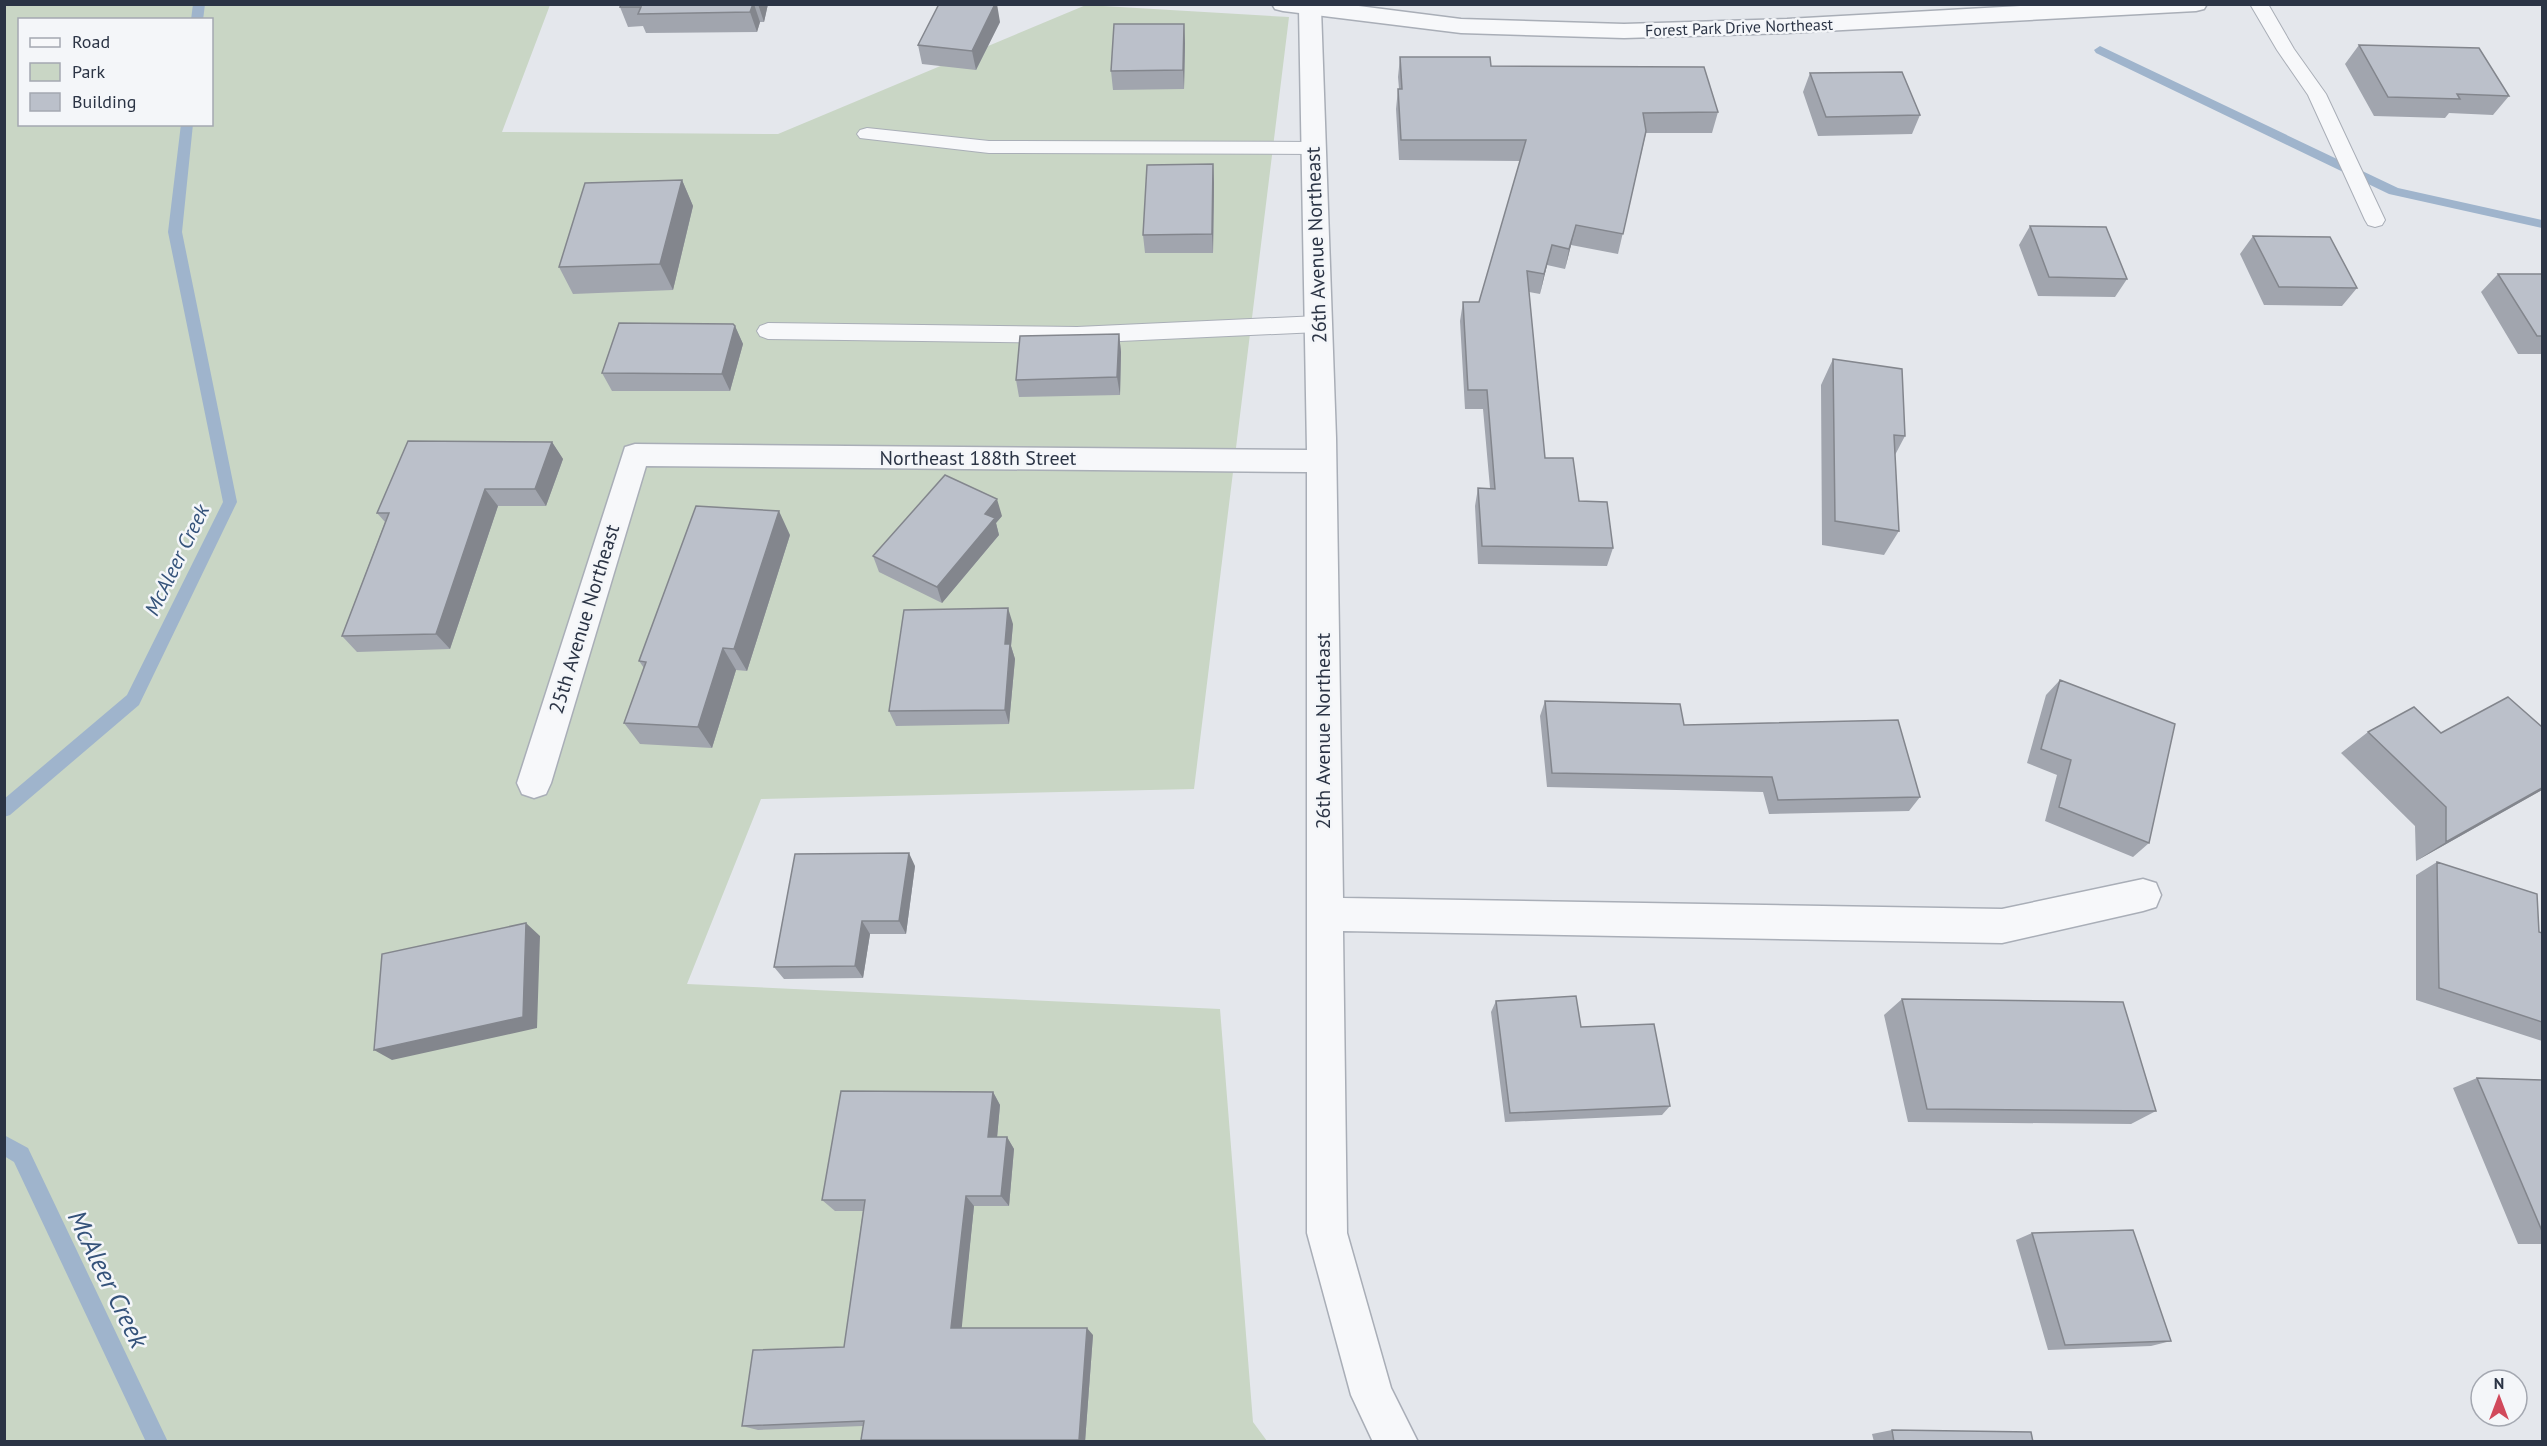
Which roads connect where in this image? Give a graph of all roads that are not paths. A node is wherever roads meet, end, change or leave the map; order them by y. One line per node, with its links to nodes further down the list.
1 (2196, 4): 3 (street, Forest Park Drive Northeast)
2 (2259, 4): 6 (lane)
3 (1296, 6): 5 (street, 26th Avenue Northeast)
4 (867, 134): 5 (lane)
5 (1314, 147): 7 (street, 26th Avenue Northeast)
6 (2374, 220)
7 (1318, 324): 8 (lane); 10 (street, 26th Avenue Northeast)
8 (768, 331)
9 (635, 455): 10 (street, Northeast 188th Street); 11 (street, 25th Avenue Northeast)
10 (1322, 461): 13 (street, 26th Avenue Northeast)
11 (534, 783)
12 (2143, 895): 13 (street)
13 (1324, 914): 14 (street, 26th Avenue Northeast)
14 (1396, 1442)

